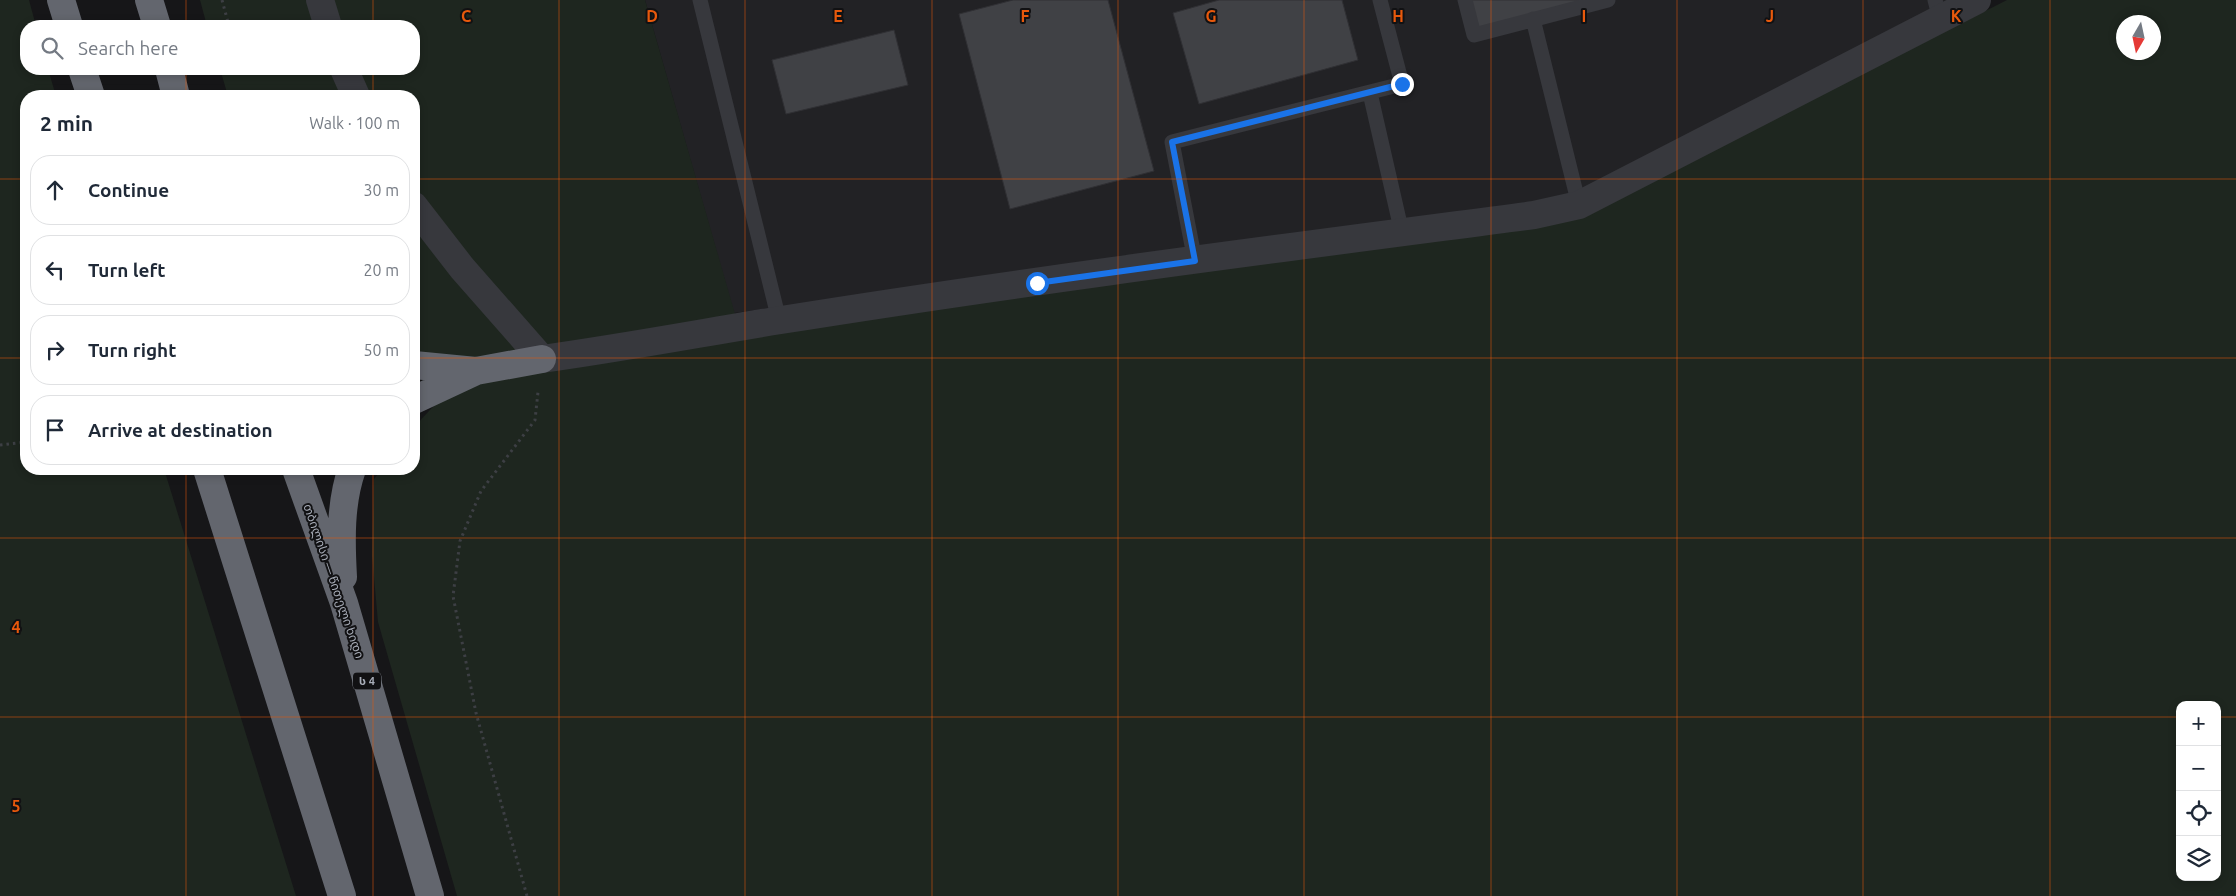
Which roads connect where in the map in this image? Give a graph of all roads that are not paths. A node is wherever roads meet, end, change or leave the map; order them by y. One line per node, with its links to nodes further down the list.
1 (61, 0): 10 (highway)
2 (149, 0): 11 (highway)
3 (320, 0): 12 (street)
4 (700, 0): 25 (lane)
5 (1380, 0): 20 (lane)
6 (1465, 0): 13 (lane)
7 (1608, 0): 13 (lane)
8 (1977, 0): 9 (street)
9 (1938, 10): 21 (street)
10 (67, 20)
11 (155, 20)
12 (326, 20)
13 (1533, 20): 21 (lane)
14 (84, 75): 17 (highway)
15 (170, 75): 18 (highway)
16 (347, 75): 19 (street)
17 (89, 90)
18 (174, 90)
19 (353, 90)
20 (1370, 93): 23 (lane); 24 (lane)
21 (1579, 205): 23 (street)
22 (420, 214): 26 (street)
23 (1402, 232): 24 (street)
24 (1195, 261): 25 (street)
25 (780, 320): 26 (street)
26 (542, 359): 28 (highway)
27 (420, 366): 28 (highway)
28 (476, 371): 29 (highway)
29 (420, 397)
30 (209, 475): 34 (highway)
31 (298, 475): 33 (highway, თბილისი — წითელი ხიდი / ს 4)
32 (350, 475): 33 (highway)
33 (344, 603): 35 (highway, თბილისი — წითელი ხიდი / ს 4)
34 (342, 896)
35 (430, 896)

